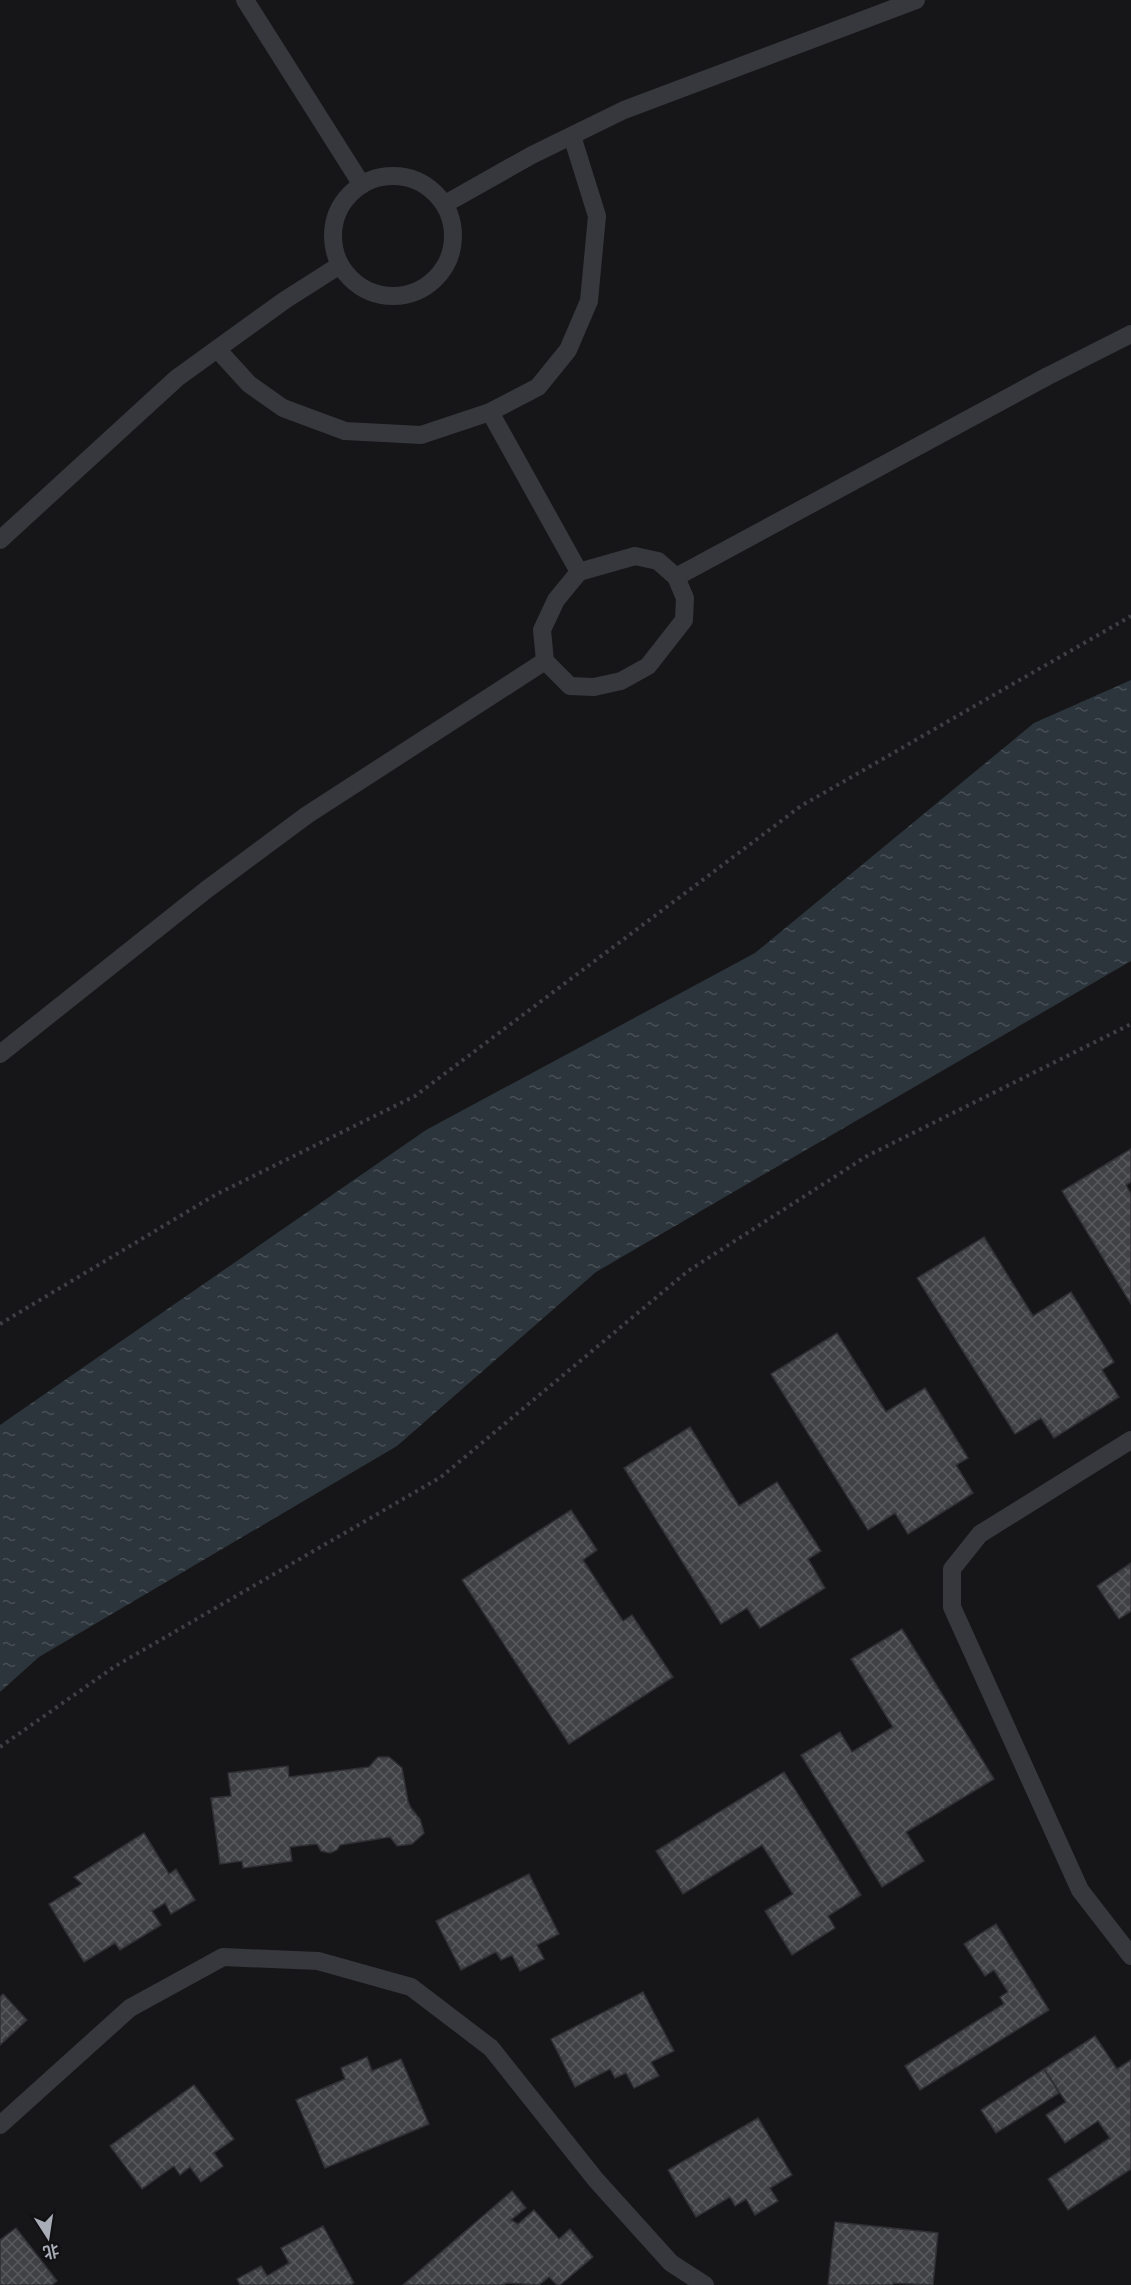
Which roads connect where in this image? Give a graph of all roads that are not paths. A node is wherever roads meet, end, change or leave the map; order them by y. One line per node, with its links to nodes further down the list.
1 (245, 0): 4 (lane)
2 (916, 0): 3 (lane)
3 (572, 136): 5 (lane); 9 (lane)
4 (362, 185): 5 (lane); 6 (lane)
5 (445, 204): 6 (lane)
6 (340, 265): 8 (lane)
7 (1131, 334): 12 (lane)
8 (217, 349): 9 (lane); 10 (lane)
9 (490, 412): 11 (lane)
10 (0, 540)
11 (579, 572): 12 (lane); 13 (lane)
12 (676, 577): 13 (lane)
13 (544, 661): 14 (lane)
14 (0, 1054)
15 (1131, 1440): 16 (lane)
16 (1131, 1956)
17 (0, 2125): 18 (lane)
18 (705, 2285)

